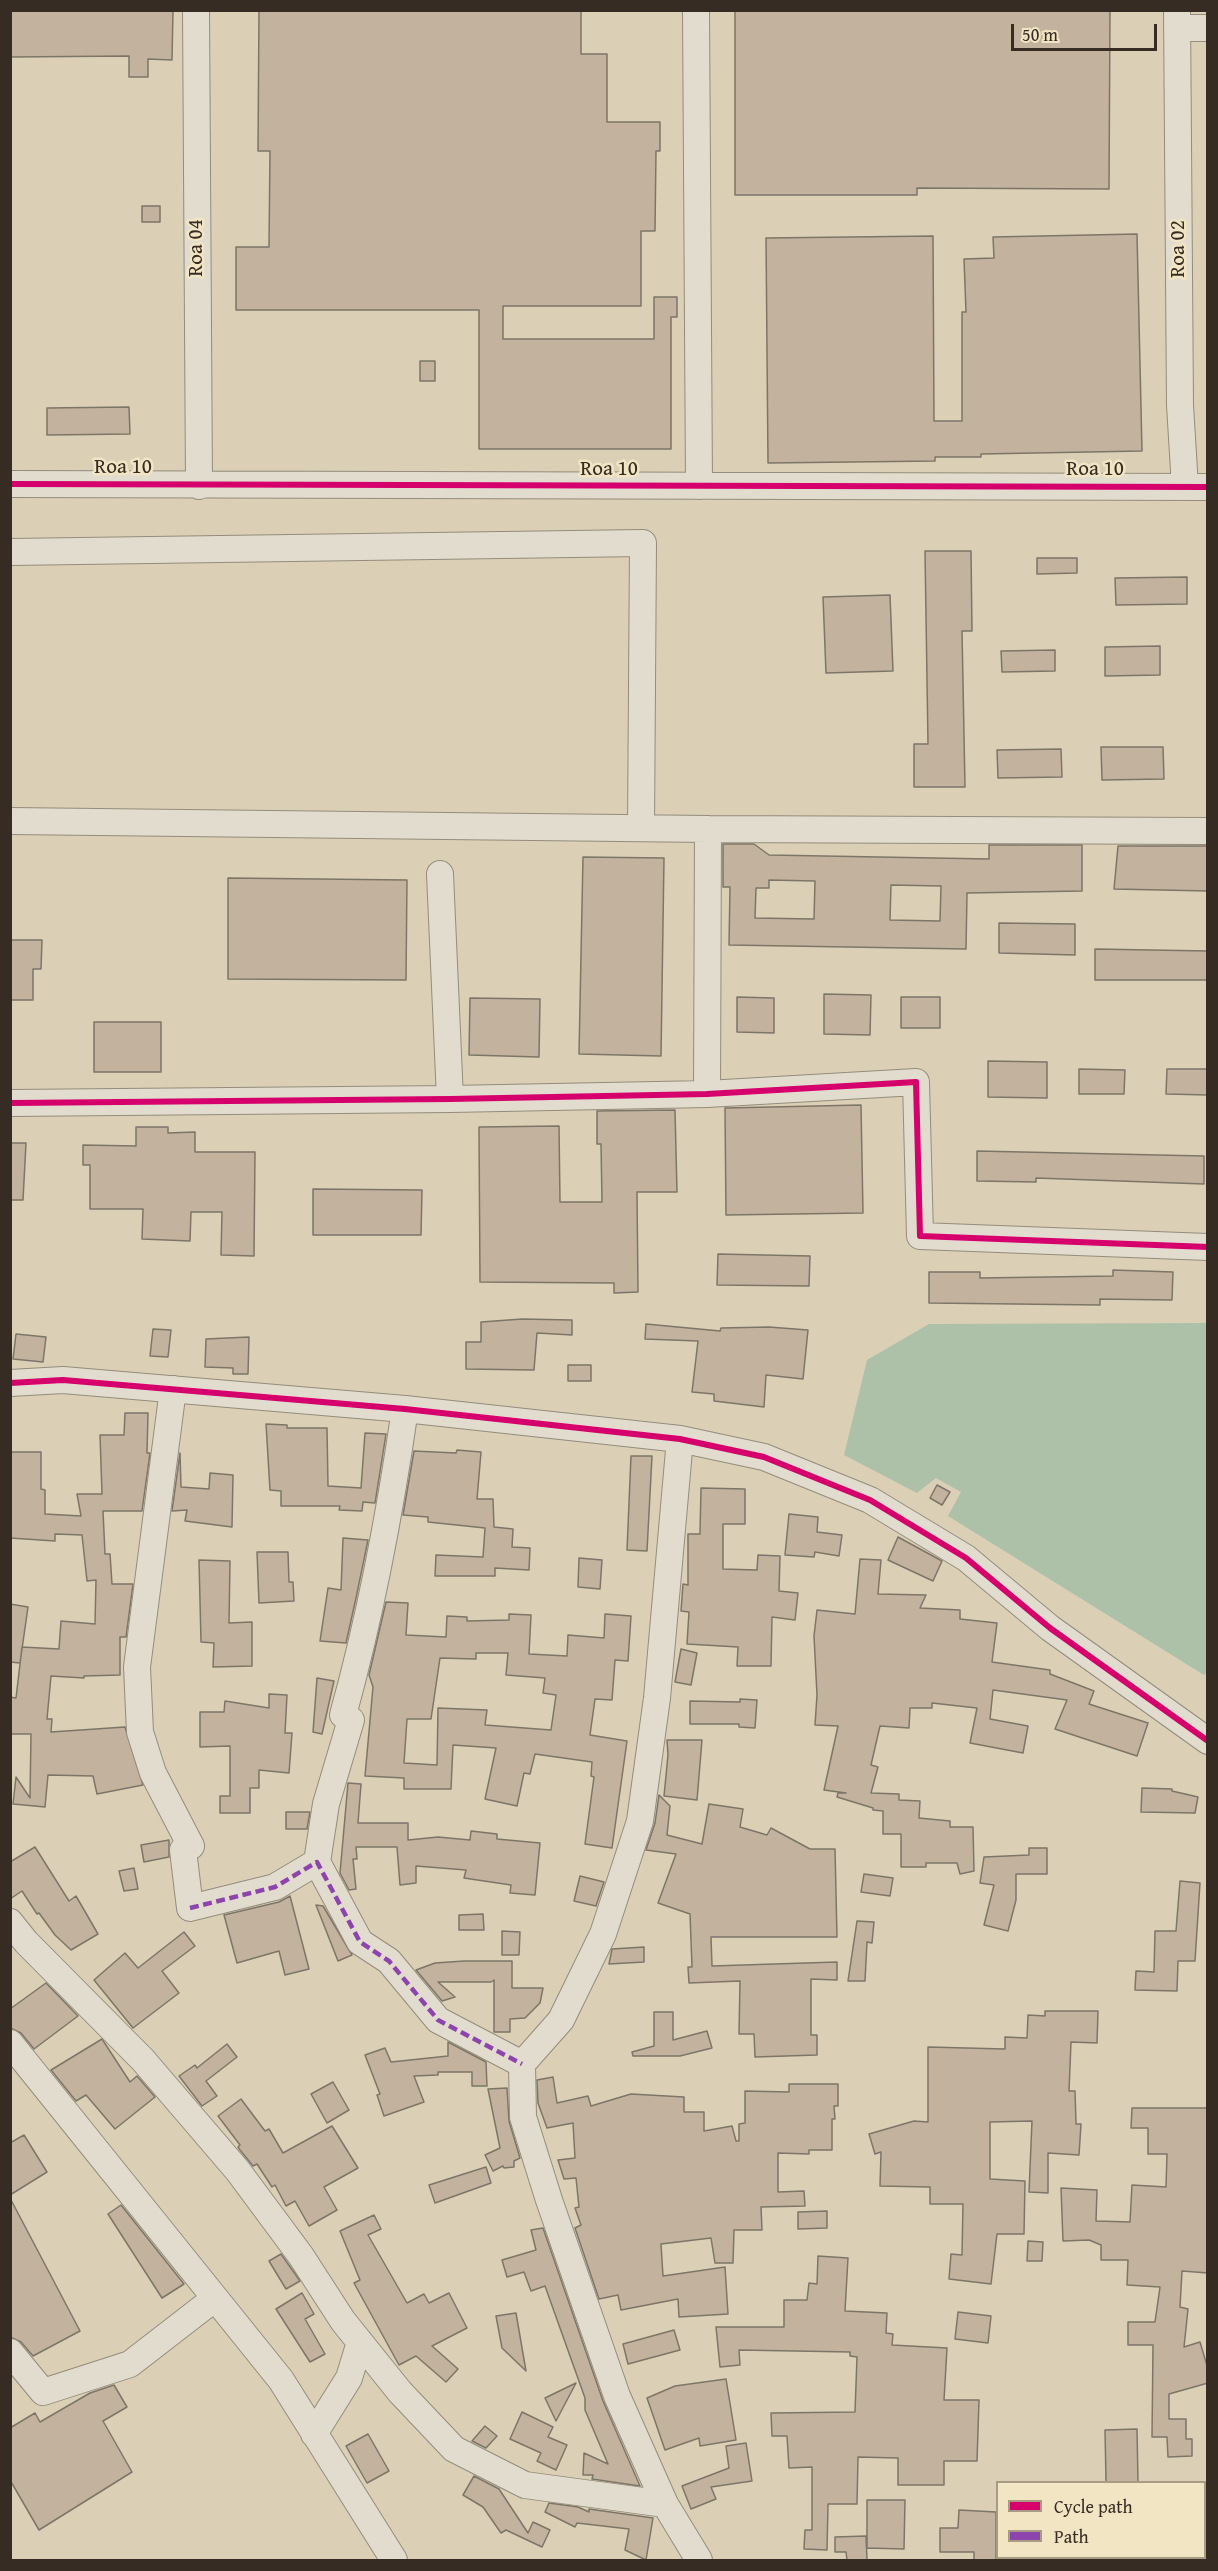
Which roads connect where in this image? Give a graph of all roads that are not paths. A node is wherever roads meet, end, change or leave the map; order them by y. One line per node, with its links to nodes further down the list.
1 (196, 10): 6 (street, Roa 04)
2 (696, 10): 7 (street)
3 (1177, 19): 4 (street); 8 (street, Roa 02)
4 (1208, 28)
5 (10, 484): 6 (street, Roa 10)
6 (198, 486): 7 (street, Roa 10)
7 (699, 486): 8 (street, Roa 10)
8 (1196, 487)
9 (10, 552): 11 (street)
10 (10, 821): 11 (street)
11 (641, 828): 12 (street)
12 (708, 829): 13 (street); 15 (street)
13 (1208, 831)
14 (440, 874): 16 (street)
15 (707, 1094): 16 (street); 18 (street)
16 (450, 1099): 17 (street)
17 (10, 1103)
18 (1208, 1246)
19 (10, 1383): 20 (street)
20 (173, 1389): 21 (street); 24 (street)
21 (405, 1409): 22 (street); 24 (street)
22 (680, 1439): 23 (street); 27 (street)
23 (1208, 1741)
24 (317, 1862): 27 (street)
25 (10, 1922): 29 (street)
26 (10, 2043): 28 (street)
27 (522, 2064): 32 (street)
28 (214, 2299): 30 (street); 31 (street)
29 (360, 2342): 31 (street); 32 (street)
30 (10, 2352)
31 (314, 2434): 33 (street)
32 (664, 2504): 34 (street)
33 (394, 2560)
34 (699, 2560)

